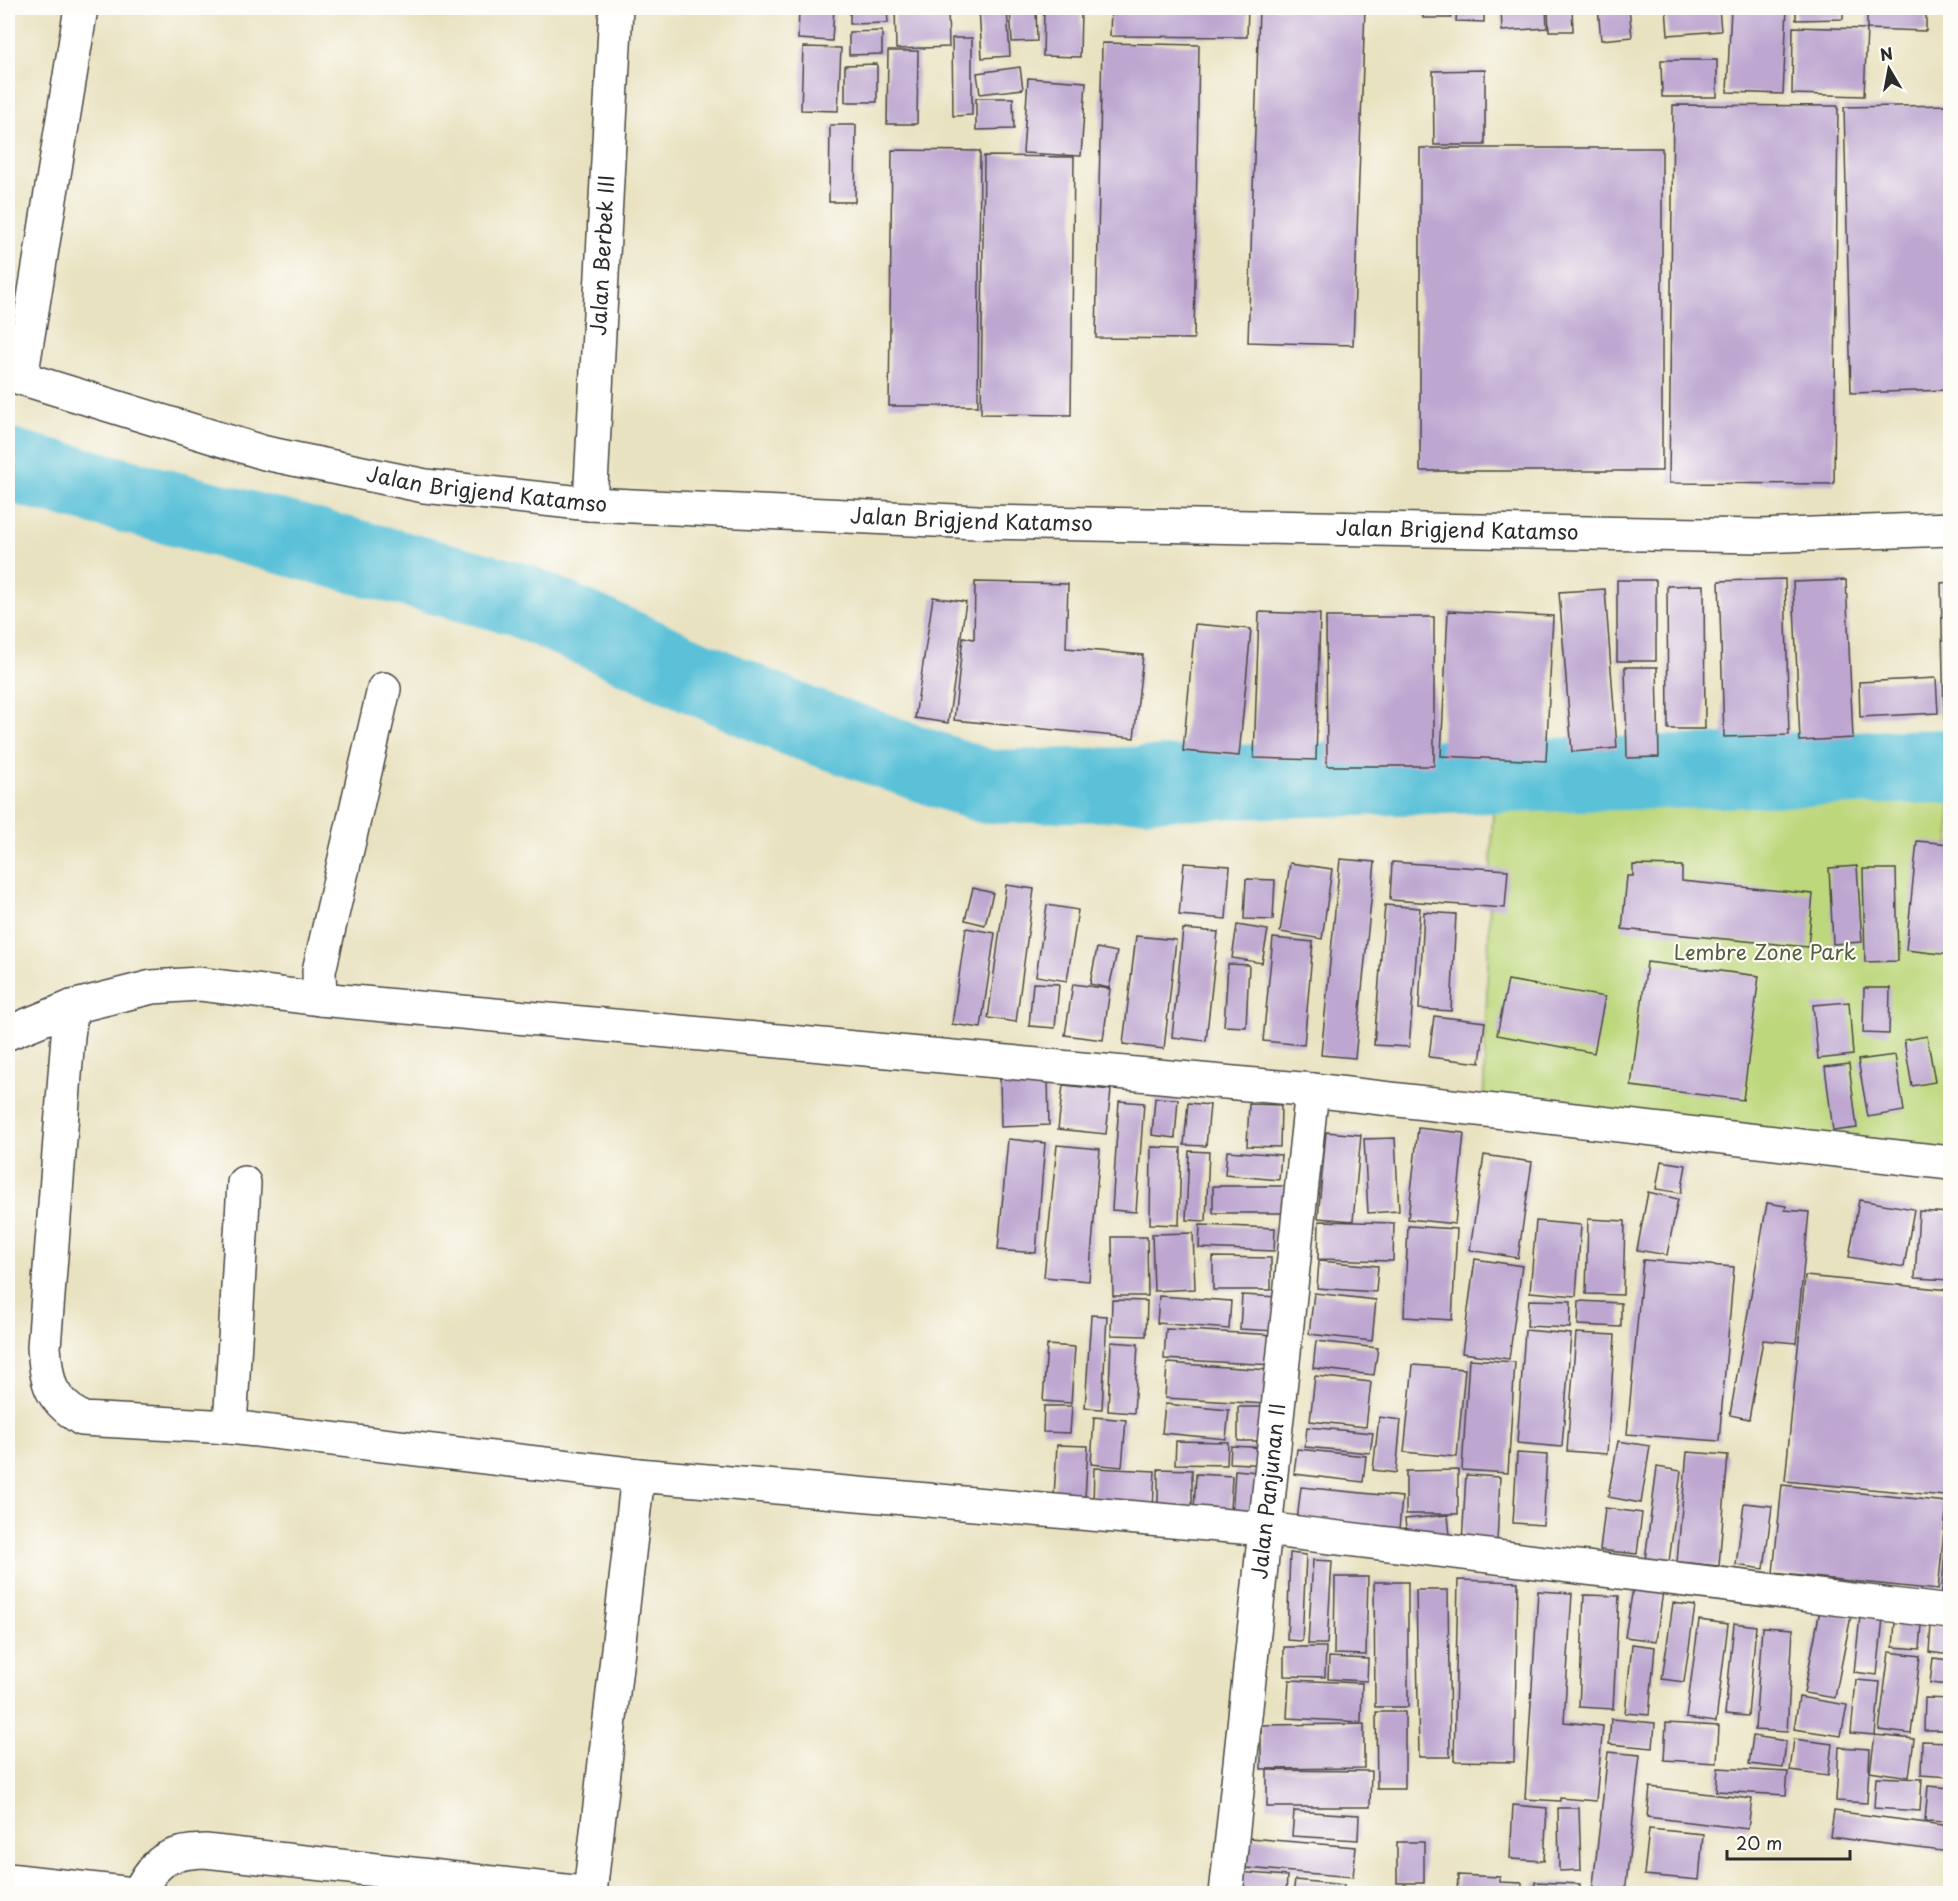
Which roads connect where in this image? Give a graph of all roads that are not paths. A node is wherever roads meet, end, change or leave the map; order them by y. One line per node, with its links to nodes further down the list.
1 (81, 8): 3 (street)
2 (616, 8): 4 (street, Jalan Berbek III)
3 (14, 376): 4 (street, Jalan Brigjend Katamso)
4 (591, 482): 5 (street, Jalan Brigjend Katamso)
5 (1950, 529)
6 (384, 689): 7 (street)
7 (320, 999): 8 (street); 10 (street)
8 (72, 1007): 9 (street); 13 (street)
9 (8, 1033)
10 (1312, 1090): 11 (street); 15 (street, Jalan Panjunan II)
11 (1950, 1163)
12 (244, 1183): 13 (street)
13 (230, 1427): 14 (street)
14 (638, 1475): 15 (street); 20 (street)
15 (1265, 1529): 16 (street); 21 (street, Jalan Panjunan II)
16 (1950, 1612)
17 (8, 1880): 18 (street)
18 (132, 1893)
19 (138, 1893): 20 (street)
20 (591, 1893)
21 (1226, 1893)

